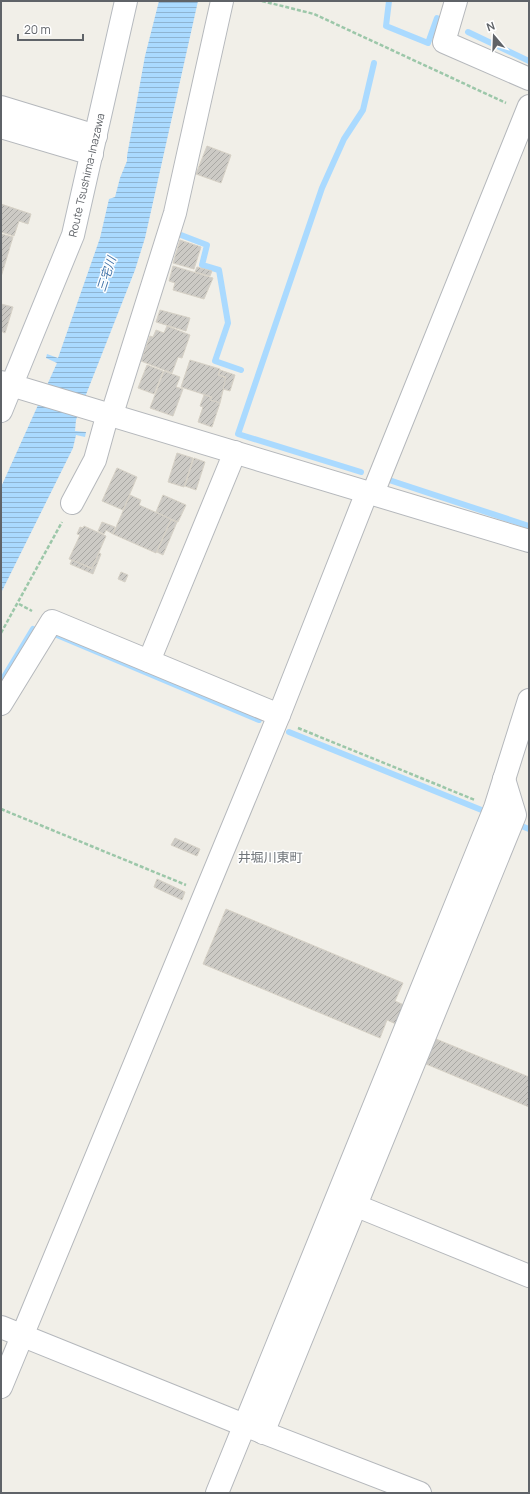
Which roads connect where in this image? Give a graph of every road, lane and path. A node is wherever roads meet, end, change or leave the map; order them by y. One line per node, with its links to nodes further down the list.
1 (126, 1): 10 (street, Route Tsushima-Inazawa)
2 (222, 1): 13 (street)
3 (262, 1): 7 (path)
4 (456, 1): 5 (street)
5 (529, 79)
6 (1, 107): 10 (street)
7 (528, 109): 9 (street)
8 (1, 127): 10 (street)
9 (522, 140): 15 (street)
10 (94, 145): 11 (street, Route Tsushima-Inazawa)
11 (6, 384): 12 (street, Route Tsushima-Inazawa); 13 (street)
12 (1, 411)
13 (108, 413): 14 (street); 16 (street)
14 (235, 452): 15 (street); 19 (street)
15 (370, 492): 17 (street); 22 (street)
16 (72, 504): 18 (path)
17 (529, 541)
18 (1, 633)
19 (149, 661): 21 (street); 22 (street)
20 (529, 700): 23 (street)
21 (1, 704)
22 (278, 718): 24 (path); 26 (street)
23 (504, 779): 24 (street); 28 (street)
24 (495, 808): 27 (street)
25 (1, 810): 26 (path)
26 (205, 893): 32 (street)
27 (371, 1111): 28 (street); 34 (street)
28 (392, 1119): 29 (street)
29 (357, 1206): 30 (street); 34 (street)
30 (529, 1276)
31 (1, 1327): 32 (street)
32 (22, 1336): 33 (street); 34 (street)
33 (1, 1387)
34 (253, 1429): 35 (street); 36 (street)
35 (217, 1493)
36 (420, 1493)

